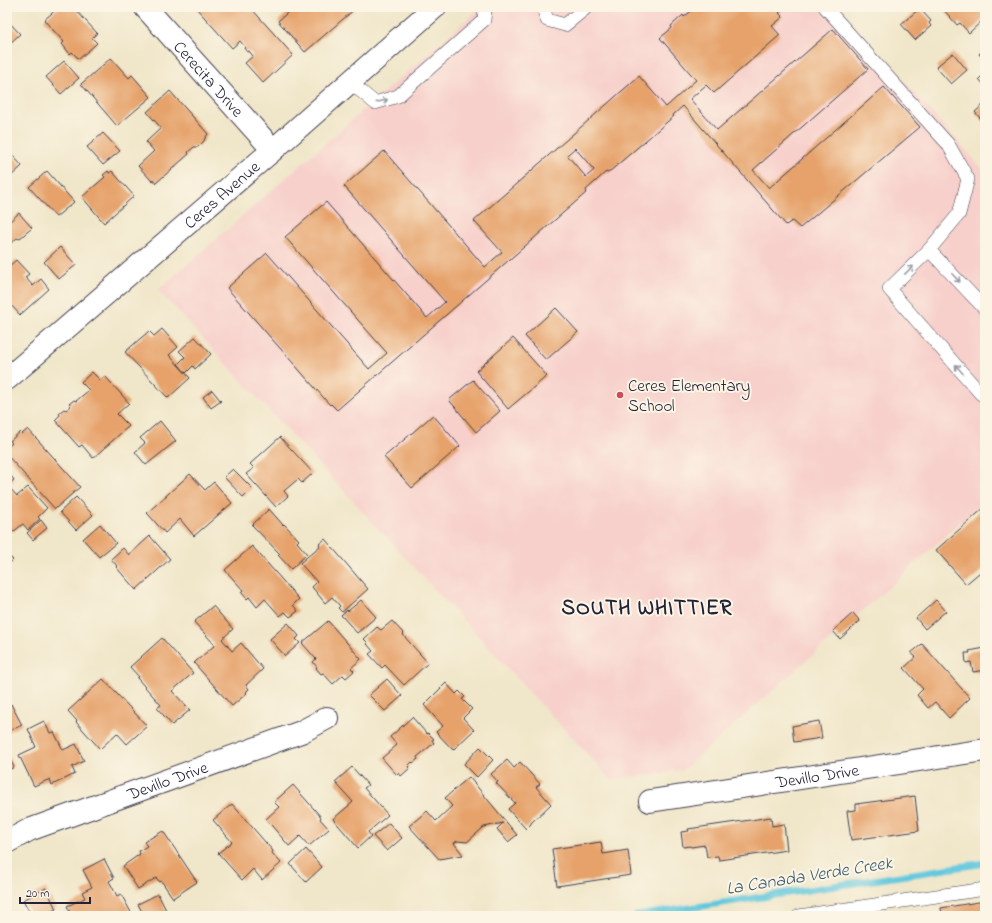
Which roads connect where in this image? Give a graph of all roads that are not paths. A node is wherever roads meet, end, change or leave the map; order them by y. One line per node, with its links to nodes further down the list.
1 (145, 7): 8 (street, Cerecita Drive)
2 (435, 7): 7 (street, Ceres Avenue)
3 (484, 7): 7 (lane, one-way to 3)
4 (543, 7): 5 (lane)
5 (586, 7)
6 (825, 7): 9 (lane)
7 (350, 82): 8 (street, Ceres Avenue)
8 (273, 150): 11 (street, Ceres Avenue)
9 (929, 250): 10 (lane, one-way to 10); 12 (lane, one-way to 9)
10 (985, 308)
11 (7, 380)
12 (985, 390)
13 (327, 718): 16 (street, Devillo Drive)
14 (985, 750): 15 (street, Devillo Drive)
15 (650, 801)
16 (7, 842)
17 (985, 888): 18 (lane)
18 (799, 916)

